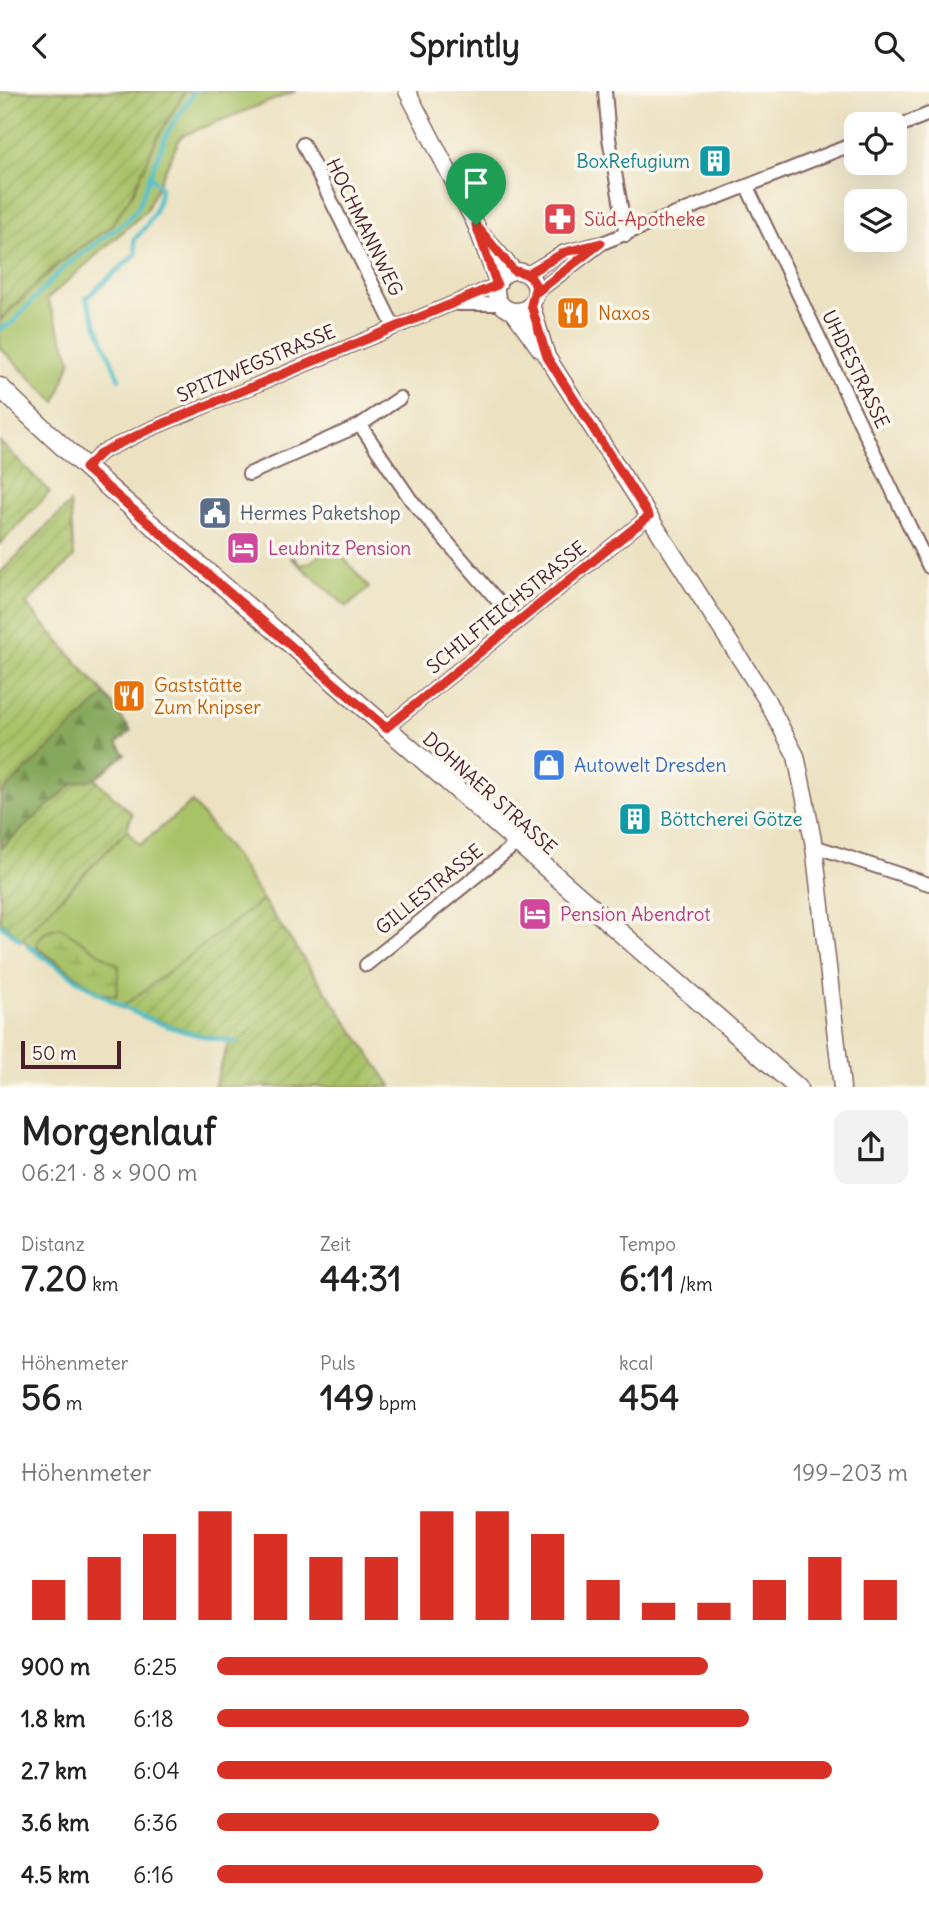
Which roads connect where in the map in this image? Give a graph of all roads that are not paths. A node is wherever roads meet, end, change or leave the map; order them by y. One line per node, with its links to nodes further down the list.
1 (407, 91): 8 (street)
2 (605, 91): 9 (street)
3 (929, 114): 4 (street)
4 (907, 123)
5 (303, 144): 16 (street, HOCHMANNWEG)
6 (844, 148): 7 (street)
7 (747, 187): 9 (street); 24 (street, UHDESTRASSE)
8 (476, 225): 11 (street); 12 (street)
9 (626, 235): 10 (street)
10 (601, 243): 11 (street); 13 (street)
11 (520, 273): 12 (street); 13 (street)
12 (497, 284): 14 (street, SPITZWEGSTRASSE); 15 (street)
13 (534, 298): 15 (street); 17 (street)
14 (448, 304): 15 (street, SPITZWEGSTRASSE); 16 (street, SPITZWEGSTRASSE)
15 (507, 308): 17 (street)
16 (394, 327): 21 (street, SPITZWEGSTRASSE)
17 (547, 357): 23 (street)
18 (0, 387): 21 (main road, DOHNAER STRASSE)
19 (400, 398): 20 (street)
20 (360, 425): 22 (street); 25 (street)
21 (85, 468): 26 (main road, DOHNAER STRASSE)
22 (249, 474)
23 (649, 516): 25 (street, SCHILFTEICHSTRASSE); 28 (street)
24 (929, 567)
25 (517, 622): 26 (street, SCHILFTEICHSTRASSE)
26 (386, 728): 27 (main road, DOHNAER STRASSE)
27 (516, 844): 30 (street, GILLESTRASSE); 31 (main road, DOHNAER STRASSE)
28 (814, 846): 29 (street); 32 (street)
29 (929, 884)
30 (366, 964)
31 (798, 1087)
32 (842, 1087)

